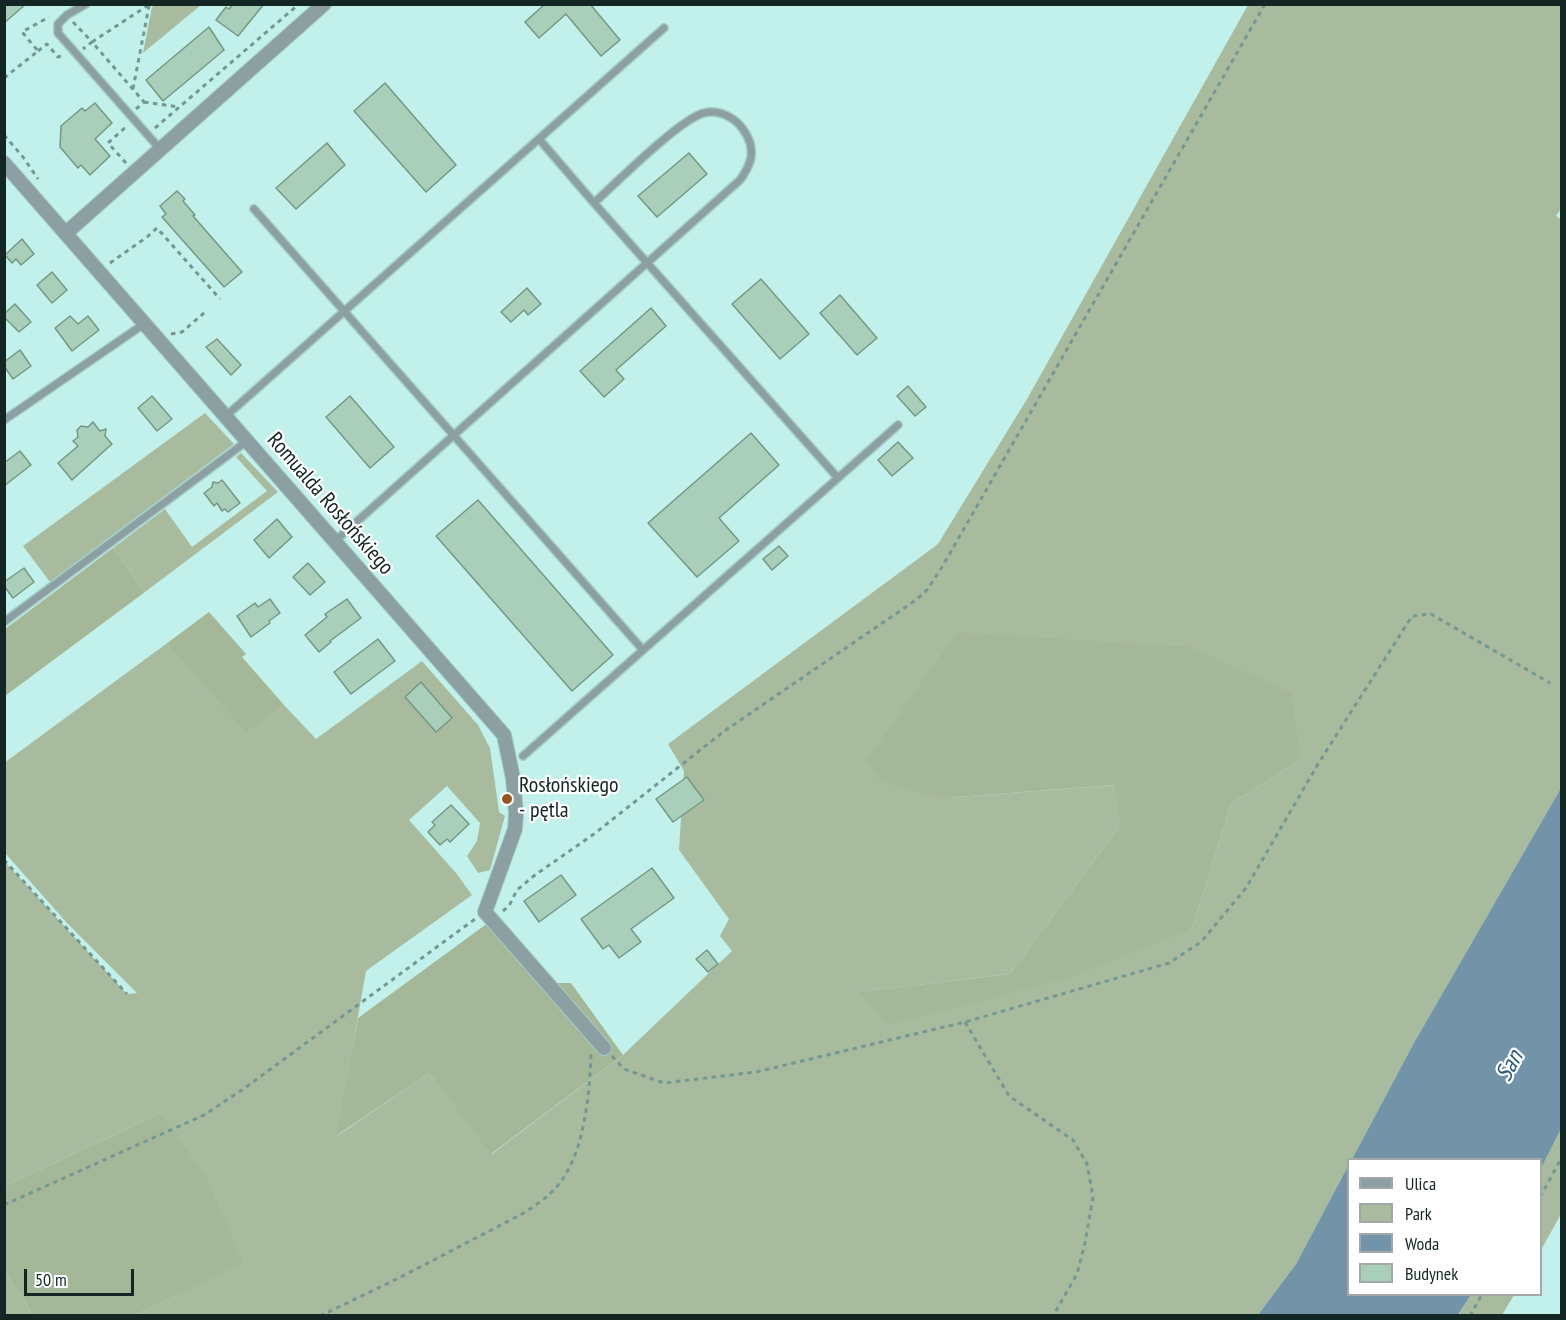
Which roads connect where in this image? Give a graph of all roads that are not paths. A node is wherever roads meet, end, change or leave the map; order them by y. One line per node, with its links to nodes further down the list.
1 (86, 4): 5 (lane)
2 (324, 4): 5 (street)
3 (664, 28): 4 (lane)
4 (539, 139): 7 (lane); 11 (lane)
5 (160, 149): 9 (street)
6 (4, 163): 9 (street, Romualda Rosłońskiego)
7 (594, 203): 10 (lane); 10 (lane)
8 (254, 209): 11 (lane)
9 (66, 233): 12 (street, Romualda Rosłońskiego)
10 (647, 263): 16 (lane); 18 (lane)
11 (344, 311): 13 (lane); 16 (lane)
12 (144, 324): 13 (street, Romualda Rosłońskiego); 14 (lane)
13 (226, 416): 17 (street, Romualda Rosłońskiego)
14 (4, 420)
15 (898, 425): 18 (lane)
16 (453, 435): 19 (lane); 21 (lane)
17 (247, 441): 19 (street, Romualda Rosłońskiego); 20 (lane)
18 (838, 478): 21 (lane)
19 (335, 541): 23 (street, Romualda Rosłońskiego)
20 (4, 622)
21 (643, 650): 22 (lane)
22 (523, 756)
23 (598, 1047)

